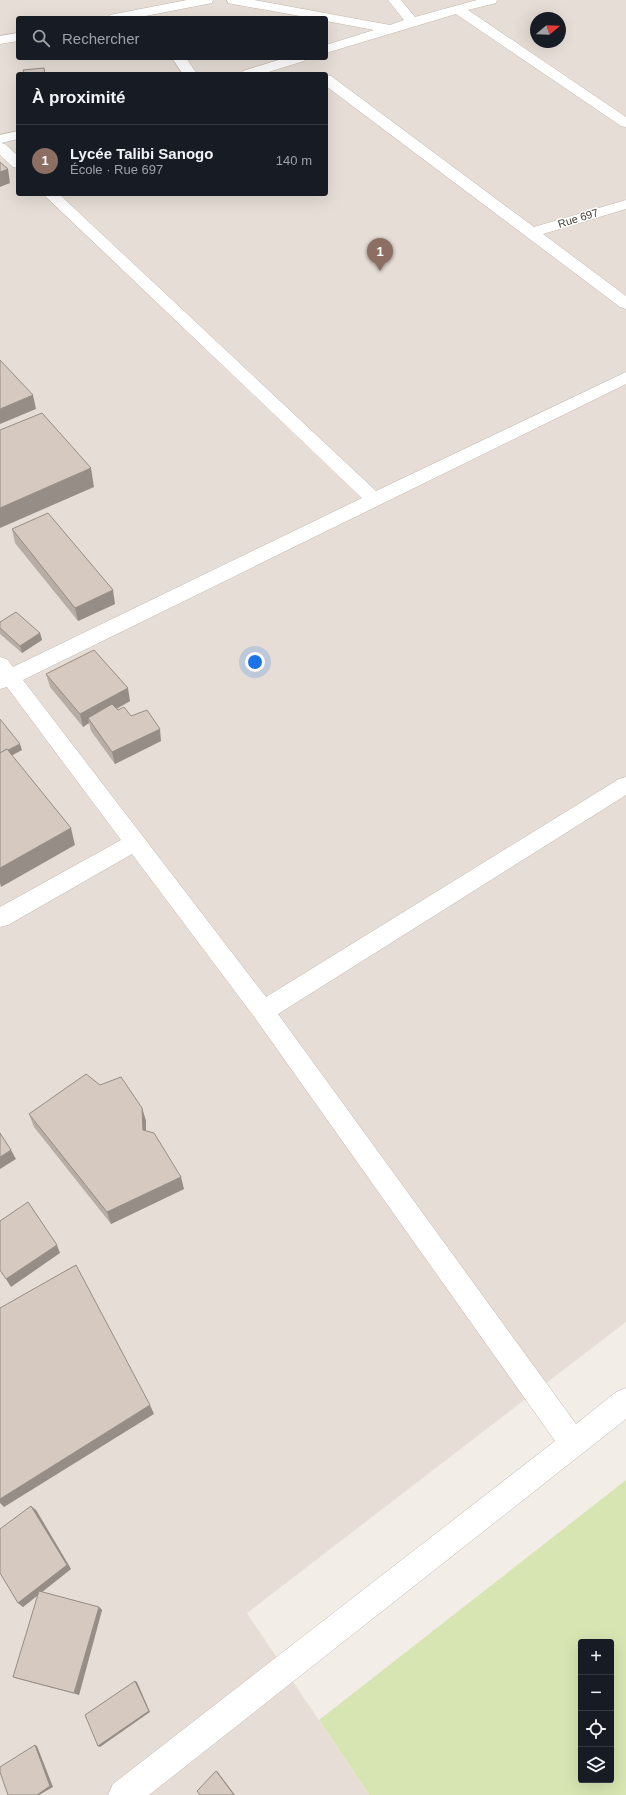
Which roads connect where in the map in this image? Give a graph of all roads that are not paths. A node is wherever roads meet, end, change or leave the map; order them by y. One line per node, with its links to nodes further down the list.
1 (207, 0): 6 (street)
2 (233, 0): 8 (street)
3 (394, 0): 10 (street)
4 (491, 0): 5 (street)
5 (457, 9): 10 (street); 20 (street)
6 (148, 15): 7 (street)
7 (137, 16)
8 (320, 16)
9 (328, 17): 11 (street)
10 (412, 22): 11 (street)
11 (391, 29): 14 (street)
12 (16, 37): 13 (street)
13 (0, 40)
14 (328, 48)
15 (180, 60): 17 (street)
16 (308, 65): 18 (street)
17 (189, 72)
18 (261, 72)
19 (328, 81): 27 (street)
20 (626, 123)
21 (16, 135): 22 (street)
22 (0, 139)
23 (0, 147): 24 (street)
24 (16, 162)
25 (52, 196): 30 (street)
26 (626, 204): 27 (street, Rue 697)
27 (531, 233): 28 (street)
28 (626, 304)
29 (626, 377): 30 (street)
30 (375, 500): 31 (street)
31 (3, 674): 33 (street)
32 (626, 785): 35 (street)
33 (135, 842): 34 (street); 35 (street)
34 (0, 918)
35 (263, 1011): 37 (street)
36 (626, 1402): 37 (street)
37 (573, 1443): 38 (street)
38 (124, 1795)

